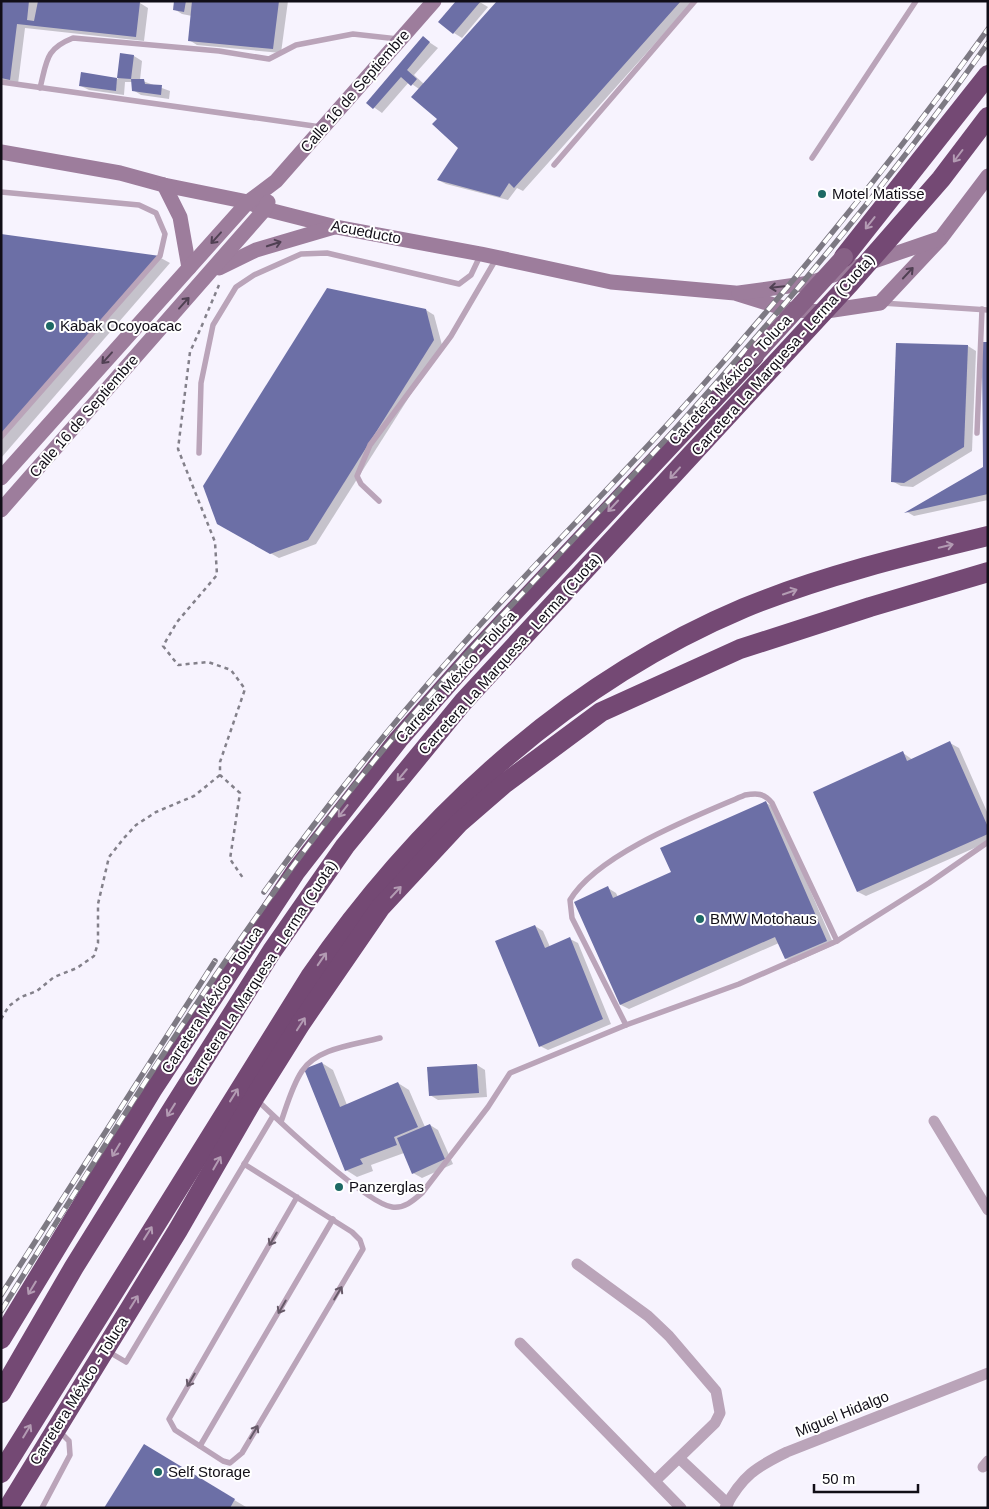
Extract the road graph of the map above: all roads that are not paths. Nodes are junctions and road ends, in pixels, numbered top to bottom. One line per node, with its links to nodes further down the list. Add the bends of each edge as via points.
1 (434, 1): 4 (main road, Calle 16 de Septiembre)
2 (695, 1): 12 (lane)
3 (916, 1): 11 (lane)
4 (400, 39): 7 (lane, via 353,34 296,45 269,59 219,51 73,38 56,44 48,57); 9 (main road, Calle 16 de Septiembre)
5 (988, 75): 22 (highway, Carretera México - Toluca, one-way to 22)
6 (1, 82): 7 (lane)
7 (40, 88): 9 (lane)
8 (988, 117): 55 (highway, Carretera La Marquesa - Lerma (Cuota), one-way to 55, bridge, via 941,178 850,283 463,702 345,846 272,951 178,1100 74,1267)
9 (324, 127): 14 (main road, Calle 16 de Septiembre)
10 (1, 152): 15 (main road, Acueducto, via 120,173)
11 (812, 158)
12 (554, 165)
13 (988, 176): 20 (main road)
14 (276, 181): 17 (main road, Calle 16 de Septiembre); 18 (main road, Calle 16 de Septiembre)
15 (164, 185): 17 (main road, Acueducto); 24 (main road, via 180,217)
16 (1, 192): 31 (lane, via 140,205 156,213 165,234 160,256)
17 (248, 202): 18 (main road, Acueducto); 24 (main road, Calle 16 de Septiembre, one-way to 24)
18 (265, 209): 19 (main road, Acueducto); 25 (main road, Calle 16 de Septiembre)
19 (336, 227): 21 (main road, Acueducto); 25 (main road, one-way to 19, via 256,250)
20 (941, 238): 26 (main road, one-way to 26, via 810,284); 27 (main road, one-way to 20)
21 (480, 254): 23 (main road, Acueducto); 32 (lane, via 471,276 458,284 327,253 301,254 254,275 236,287 213,326 205,358)
22 (844, 257): 29 (main road, Carretera México - Toluca, bridge)
23 (497, 258): 26 (main road, Acueducto, via 611,282); 34 (lane, via 451,336 370,445 357,476)
24 (189, 268): 33 (main road, Calle 16 de Septiembre, one-way to 33)
25 (214, 270): 35 (main road, Calle 16 de Septiembre, one-way to 25)
26 (735, 293): 27 (main road, via 786,309 820,312)
27 (880, 303): 28 (lane)
28 (985, 309): 30 (lane)
29 (754, 356): 51 (highway, Carretera México - Toluca, one-way to 51, via 474,654 398,740 296,871 152,1090)
30 (978, 433)
31 (1, 436)
32 (199, 453)
33 (1, 478)
34 (379, 501)
35 (1, 510)
36 (988, 536): 59 (highway, one-way to 36, via 310,977 339,934 384,878 440,819 522,742 617,675 704,627 744,608 841,574)
37 (988, 572): 42 (highway, Carretera México - Toluca, one-way to 37, via 380,908 459,823 504,784 601,712 740,649 870,606)
38 (988, 842): 39 (lane)
39 (837, 941): 40 (lane, via 739,984); 40 (lane, via 772,803 756,793 745,796 671,827 610,862 588,879 570,900 572,918)
40 (626, 1025): 45 (lane, via 510,1074 422,1193 409,1204 394,1208 381,1205)
41 (380, 1038): 45 (lane, via 324,1053 311,1062 300,1075)
42 (254, 1098): 43 (lane); 53 (highway, Carretera México - Toluca, one-way to 42)
43 (273, 1116): 45 (lane); 46 (lane)
44 (934, 1121): 48 (street)
45 (280, 1122)
46 (244, 1164): 47 (lane); 53 (lane, via 126,1362)
47 (297, 1197): 49 (lane); 57 (lane, one-way to 57, via 168,1420 175,1430)
48 (988, 1210)
49 (333, 1219): 57 (lane, one-way to 57); 57 (lane, one-way to 49, via 223,1461 230,1462 242,1453 359,1258 363,1249 360,1240)
50 (577, 1264): 58 (street, via 648,1316 716,1391 720,1413 715,1423)
51 (1, 1338)
52 (520, 1344): 60 (street)
53 (104, 1350): 56 (highway, Carretera México - Toluca)
54 (988, 1373): 61 (street, Miguel Hidalgo, via 758,1466 744,1479)
55 (1, 1393)
56 (55, 1428): 62 (highway, Carretera México - Toluca); 63 (lane, via 69,1441 70,1455)
57 (200, 1446)
58 (680, 1459): 60 (street); 61 (street)
59 (1, 1473)
60 (655, 1481): 64 (street)
61 (726, 1506)
62 (8, 1508)
63 (42, 1508)
64 (681, 1508)

